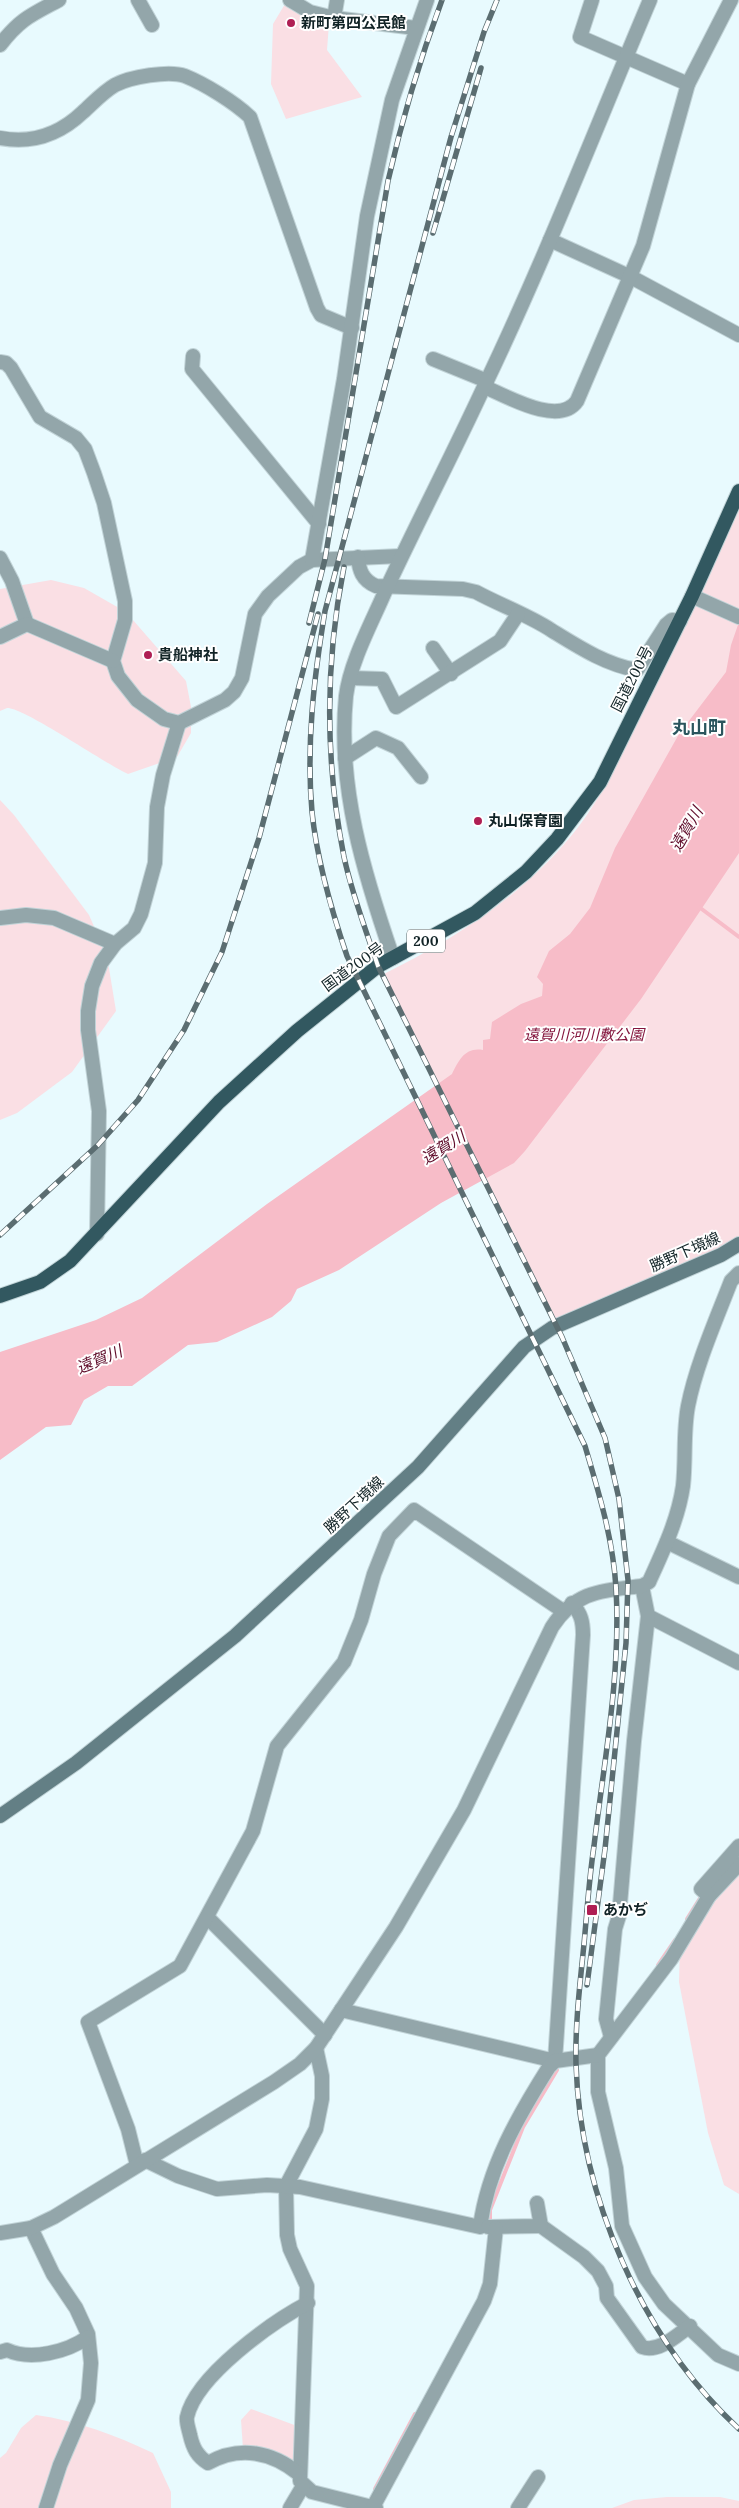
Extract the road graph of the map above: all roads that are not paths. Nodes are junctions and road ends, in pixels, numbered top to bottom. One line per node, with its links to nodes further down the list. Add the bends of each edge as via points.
1 (59, 0): 12 (street, via 24,18)
2 (138, 0): 10 (street)
3 (290, 0): 9 (street, via 310,12)
4 (337, 0): 9 (street)
5 (427, 0): 11 (street)
6 (592, 0): 13 (street, via 580,37)
7 (650, 0): 13 (street)
8 (732, 0): 14 (street)
9 (334, 18): 11 (street)
10 (152, 25)
11 (416, 28): 18 (street, via 392,100 367,216)
12 (0, 45)
13 (626, 58): 14 (street); 16 (street)
14 (688, 84): 17 (street, via 643,246)
15 (0, 138): 18 (street, via 29,140 51,135 80,116 117,84 155,75 184,76 250,117 317,308 321,315)
16 (550, 240): 17 (street); 23 (street)
17 (631, 277): 19 (street); 23 (street, via 573,407 558,412 534,408)
18 (352, 328): 25 (street)
19 (739, 335)
20 (193, 356): 25 (street, via 192,370)
21 (433, 359): 23 (street)
22 (0, 362): 38 (street, via 11,368 40,417 76,438 88,456 104,502 126,601 125,620)
23 (486, 384): 26 (street)
24 (739, 491): 31 (highway, 国道200号 / 200)
25 (319, 524): 29 (street)
26 (401, 556): 27 (street); 30 (street)
27 (358, 557): 29 (street); 30 (street, via 359,569 370,583)
28 (0, 558): 35 (street)
29 (312, 560): 41 (street, via 268,596 255,614 242,678 234,692 225,700)
30 (388, 585): 32 (street, via 476,592); 40 (street)
31 (696, 597): 33 (street); 34 (highway, 国道200号 / 200)
32 (518, 614): 34 (street, via 551,629 569,643 637,670 666,625 672,620); 39 (street, via 500,641)
33 (739, 617)
34 (680, 621): 46 (highway, 国道200号 / 200, via 600,782 558,840 526,872 475,913)
35 (27, 624): 36 (street); 38 (street)
36 (0, 637)
37 (433, 648): 39 (street)
38 (113, 661): 41 (street, via 118,676 137,700 164,719)
39 (451, 674): 40 (street, via 396,707 382,679)
40 (351, 678): 42 (street, via 343,739)
41 (179, 723): 45 (street, via 156,807 152,877 134,928)
42 (345, 758): 43 (street, via 376,738 398,748); 46 (street, via 356,830)
43 (421, 777)
44 (0, 918): 45 (street, via 26,915 54,918)
45 (115, 944): 47 (street, via 100,963 88,1010 99,1111)
46 (393, 958): 47 (highway, 国道200号 / 200, via 378,966 296,1030 219,1102)
47 (97, 1234): 50 (highway, 国道200号 / 200, via 70,1261 40,1282)
48 (739, 1244): 57 (main road, 勝野下境線, via 721,1255 552,1328 524,1346 418,1467 235,1636 76,1764)
49 (739, 1273): 51 (street, via 732,1280 690,1392 683,1484 679,1509)
50 (0, 1296)
51 (667, 1542): 52 (street); 53 (street, via 649,1582)
52 (739, 1577)
53 (642, 1586): 54 (street, via 597,1593); 55 (street)
54 (567, 1607): 61 (street, via 414,1510 389,1536 344,1662 277,1746 253,1831); 62 (street, via 552,1627 464,1810 396,1927); 67 (street, via 580,1612 583,1635)
55 (648, 1616): 56 (street); 64 (street, via 606,2019)
56 (739, 1663)
57 (0, 1816)
58 (739, 1846): 60 (street)
59 (739, 1864): 60 (street)
60 (706, 1893): 64 (street, via 671,1959)
61 (208, 1918): 63 (street); 68 (street, via 180,1966 88,2022)
62 (341, 2010): 63 (street); 67 (street)
63 (324, 2035): 65 (street)
64 (611, 2037): 66 (street)
65 (316, 2048): 68 (street, via 274,2082); 69 (street, via 322,2076 322,2099 316,2129)
66 (598, 2055): 67 (street); 76 (street, via 598,2092 616,2168 622,2226 645,2277 664,2304)
67 (555, 2061): 73 (street, via 521,2111 500,2155 483,2206)
68 (141, 2162): 69 (street, via 217,2189); 72 (street)
69 (286, 2186): 73 (street); 75 (street, via 287,2235 307,2286)
70 (537, 2204): 71 (street)
71 (541, 2226): 73 (street); 76 (street, via 598,2271 606,2286 607,2298 642,2348 660,2346)
72 (31, 2228): 74 (street); 77 (street, via 53,2274 76,2308)
73 (489, 2228): 84 (street, via 490,2284 484,2301)
74 (0, 2233)
75 (308, 2303): 81 (street); 81 (street, via 241,2349 210,2378 186,2418 193,2448 208,2463 220,2456 267,2454 286,2463)
76 (690, 2326): 79 (street, via 718,2355)
77 (88, 2337): 78 (street, via 79,2344 29,2356 7,2350); 82 (street, via 91,2363 88,2400 60,2465)
78 (0, 2352)
79 (739, 2364)
80 (538, 2477): 85 (street)
81 (301, 2480): 83 (street); 84 (street, via 312,2492)
82 (46, 2508)
83 (290, 2508)
84 (374, 2508)
85 (518, 2508)

